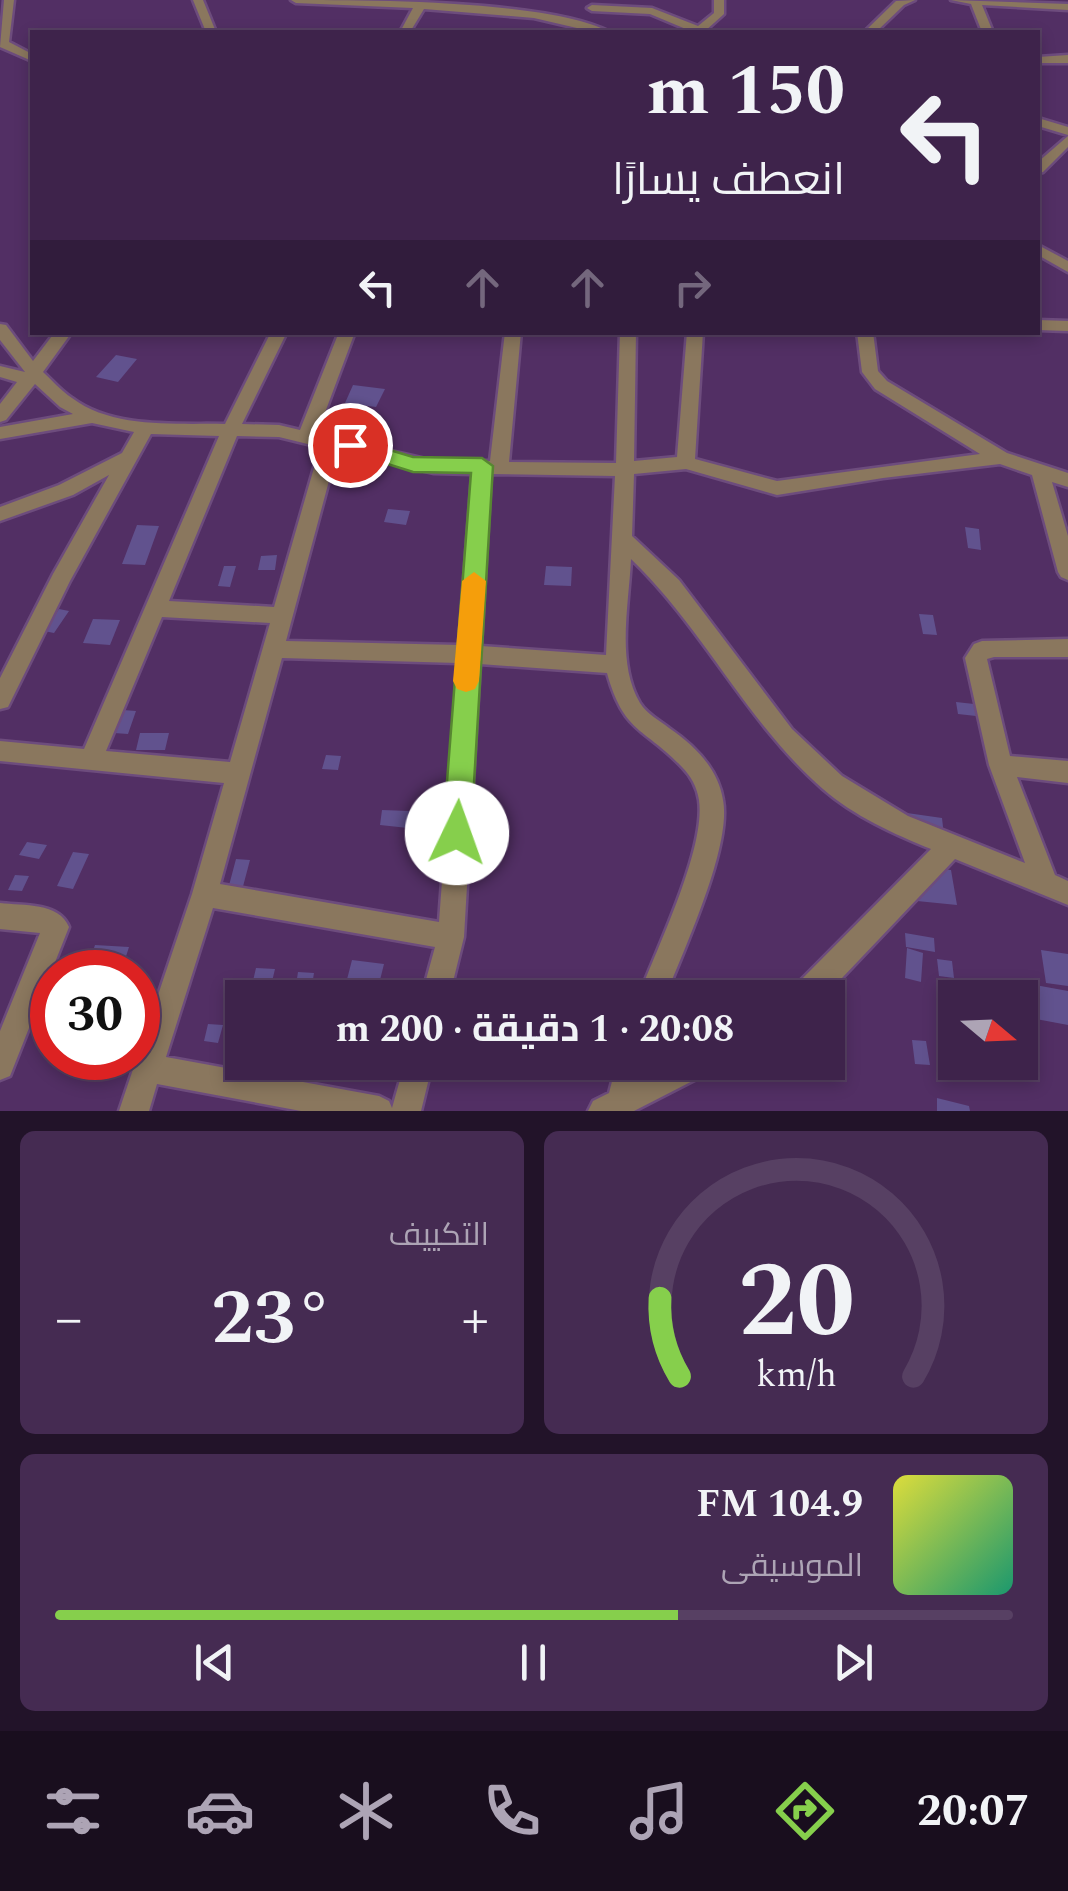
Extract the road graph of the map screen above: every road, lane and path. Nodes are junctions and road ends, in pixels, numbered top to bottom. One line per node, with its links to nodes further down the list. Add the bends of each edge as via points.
1 (9, 0): 25 (street, via 2,44)
2 (198, 0): 17 (street)
3 (296, 0): 11 (street)
4 (404, 0): 11 (street)
5 (560, 0): 16 (street)
6 (625, 0): 14 (street)
7 (719, 0): 22 (street, via 719,14)
8 (910, 0): 23 (street)
9 (956, 0): 10 (street)
10 (975, 0): 13 (street); 24 (street)
11 (390, 4): 12 (street)
12 (421, 4): 15 (street); 18 (street)
13 (1068, 6)
14 (592, 8): 16 (street); 21 (street, via 652,11)
15 (522, 11): 16 (street); 19 (street)
16 (559, 17): 20 (street)
17 (210, 30)
18 (406, 30)
19 (555, 30)
20 (598, 30)
21 (697, 30)
22 (700, 30)
23 (872, 30)
24 (986, 30)
25 (30, 57)
26 (1068, 59): 27 (street)
27 (1040, 60)
28 (1040, 123): 29 (street)
29 (1068, 130)
30 (1068, 140): 31 (street)
31 (1040, 167)
32 (1040, 250): 33 (street)
33 (1068, 266): 34 (street)
34 (1040, 268)
35 (1040, 325): 36 (street)
36 (1068, 326)
37 (0, 329): 46 (street)
38 (62, 335): 46 (street)
39 (278, 335): 50 (street)
40 (346, 335): 52 (street)
41 (513, 335): 56 (street)
42 (628, 335): 57 (street)
43 (695, 335): 55 (street)
44 (864, 335): 54 (street, via 870,372 881,385)
45 (0, 371): 46 (street)
46 (32, 377): 47 (street); 48 (street)
47 (0, 416)
48 (92, 417): 49 (street); 51 (street)
49 (145, 428): 50 (street); 53 (street)
50 (231, 429): 52 (street); 63 (street)
51 (0, 433)
52 (319, 439): 56 (street, via 413,464); 64 (street)
53 (128, 457): 60 (street); 69 (street)
54 (1001, 458): 55 (street, via 776,488); 58 (street)
55 (686, 464): 57 (street)
56 (491, 466): 57 (street); 67 (street)
57 (622, 470): 61 (street)
58 (1040, 471): 59 (street); 62 (street)
59 (1068, 480)
60 (0, 514)
61 (621, 538): 68 (street); 75 (street, via 672,586 809,763 866,806)
62 (1067, 567)
63 (155, 608): 64 (street); 71 (street)
64 (284, 616): 66 (street)
65 (1068, 648): 72 (street, via 994,648 976,658)
66 (275, 649): 67 (street); 74 (street)
67 (468, 654): 68 (street); 79 (street)
68 (616, 664): 81 (street, via 632,713 690,758 711,795 709,830)
69 (1, 698)
70 (0, 751): 71 (street)
71 (90, 760): 74 (street)
72 (1001, 765): 73 (street); 76 (street)
73 (1068, 772)
74 (240, 774): 77 (street)
75 (949, 847): 76 (street); 82 (street)
76 (1057, 889)
77 (205, 894): 79 (street); 83 (street)
78 (0, 916): 84 (street, via 56,927)
79 (450, 936): 80 (street)
80 (439, 980)
81 (658, 980)
82 (821, 980)
83 (160, 1031)
84 (0, 1066)
85 (160, 1070): 92 (street)
86 (144, 1080): 91 (street)
87 (414, 1080): 93 (street)
88 (624, 1080): 90 (street)
89 (667, 1080): 90 (street)
90 (614, 1109)
91 (134, 1111)
92 (379, 1111)
93 (406, 1111)

